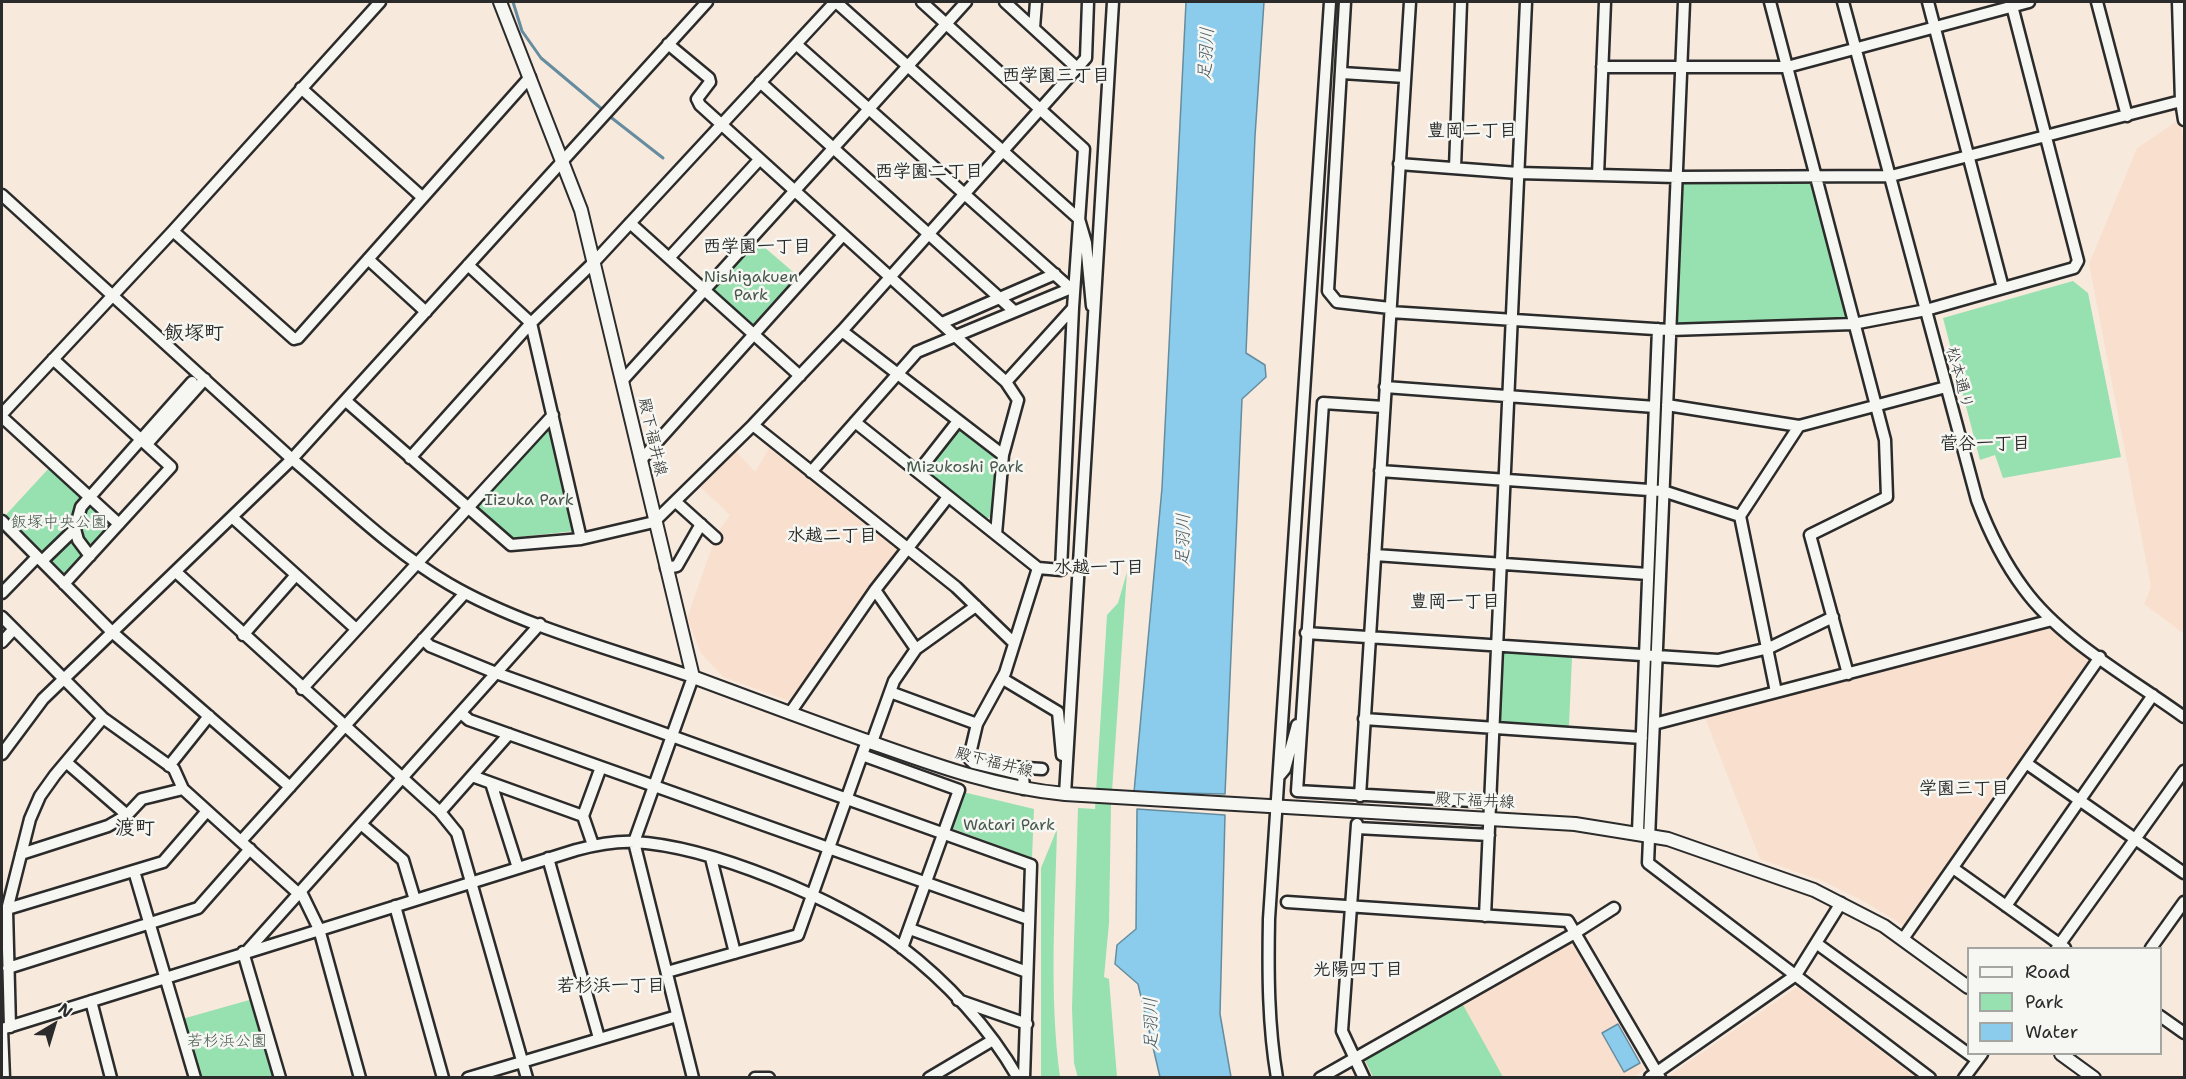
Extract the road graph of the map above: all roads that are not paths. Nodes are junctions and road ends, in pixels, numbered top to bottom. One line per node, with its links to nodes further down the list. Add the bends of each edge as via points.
1 (380, 2): 40 (street)
2 (500, 2): 37 (main road, 殿下福井線)
3 (707, 2): 28 (street)
4 (835, 2): 29 (street); 31 (street)
5 (922, 2): 25 (street)
6 (966, 2): 25 (street)
7 (1005, 2): 26 (street)
8 (1036, 2): 26 (street)
9 (1088, 2): 35 (street, via 1086,58)
10 (1113, 2): 85 (street)
11 (1330, 2): 209 (street)
12 (1345, 2): 36 (street)
13 (1410, 2): 38 (street)
14 (1461, 2): 54 (street)
15 (1526, 2): 55 (street)
16 (1605, 2): 32 (street)
17 (1684, 2): 33 (street)
18 (1770, 2): 34 (street)
19 (1843, 2): 30 (street, 松本通り)
20 (1928, 2): 27 (street)
21 (2029, 2): 24 (street)
22 (2097, 2): 44 (street)
23 (2178, 2): 41 (street)
24 (2012, 4): 27 (street); 47 (street)
25 (947, 23): 31 (street); 43 (street)
26 (1034, 28): 35 (street)
27 (1935, 28): 30 (street); 50 (street)
28 (668, 44): 46 (street, via 709,78 697,103); 51 (street)
29 (796, 44): 39 (street); 42 (street)
30 (1856, 50): 34 (street); 57 (street, 松本通り)
31 (908, 66): 42 (street); 49 (street)
32 (1602, 67): 33 (street); 56 (street)
33 (1682, 67): 34 (street); 58 (street)
34 (1787, 67): 59 (street)
35 (1077, 68): 43 (street)
36 (1342, 73): 38 (street); 81 (street, via 1328,291 1337,302)
37 (530, 77): 51 (main road, 殿下福井線); 63 (street)
38 (1405, 77): 53 (street)
39 (760, 82): 46 (street); 48 (street)
40 (301, 88): 63 (street); 66 (street)
41 (2181, 101): 44 (street); 45 (street)
42 (869, 109): 48 (street); 61 (street)
43 (1041, 109): 49 (street); 64 (street, via 1084,150)
44 (2127, 116): 47 (street)
45 (2184, 120)
46 (721, 124): 52 (street); 65 (street)
47 (2046, 136): 50 (street); 76 (street, via 2078,261 2074,268)
48 (833, 148): 60 (street); 68 (street)
49 (1003, 151): 61 (street); 64 (street)
50 (1969, 157): 57 (street); 76 (street)
51 (563, 158): 71 (main road, 殿下福井線); 72 (street)
52 (759, 160): 60 (street); 69 (street)
53 (1399, 164): 54 (street); 81 (street)
54 (1455, 168): 55 (street)
55 (1518, 173): 56 (street); 86 (street)
56 (1598, 175): 58 (street)
57 (1891, 176): 59 (street); 82 (street, 松本通り)
58 (1677, 177): 59 (street); 91 (street)
59 (1816, 178): 89 (street)
60 (795, 191): 67 (street); 77 (street)
61 (964, 194): 68 (street); 73 (street)
62 (2, 195): 78 (street)
63 (422, 197): 70 (street)
64 (1079, 219): 75 (street); 85 (street, via 1086,243)
65 (630, 223): 69 (street); 71 (street)
66 (173, 231): 70 (street, via 294,339); 78 (street)
67 (843, 235): 74 (street); 93 (street)
68 (928, 235): 74 (street); 79 (street)
69 (669, 258): 77 (street)
70 (368, 259): 84 (street)
71 (595, 261): 87 (street); 99 (main road, 殿下福井線)
72 (468, 265): 84 (street); 87 (street)
73 (1055, 274): 75 (street); 79 (street)
74 (890, 277): 88 (street); 92 (street)
75 (1072, 287): 80 (street); 83 (street)
76 (2003, 288): 82 (street)
77 (704, 290): 93 (street); 99 (street)
78 (112, 296): 95 (street); 98 (street)
79 (1000, 299): 83 (street); 88 (street)
80 (1073, 308): 101 (street); 146 (street, via 1060,570)
81 (1390, 310): 86 (street); 102 (street)
82 (1926, 310): 89 (street); 103 (street, 松本通り)
83 (1014, 311): 94 (street)
84 (426, 312): 105 (street)
85 (1095, 320): 206 (street)
86 (1512, 321): 90 (street); 104 (street)
87 (531, 323): 110 (street); 118 (street)
88 (942, 323): 94 (street)
89 (1853, 324): 91 (street); 109 (street)
90 (1658, 329): 91 (street); 108 (street)
91 (1670, 330): 106 (street)
92 (842, 331): 96 (street); 97 (street)
93 (752, 334): 97 (street); 120 (street)
94 (956, 336): 96 (street, via 917,352); 101 (street)
95 (53, 359): 111 (street); 116 (street)
96 (898, 374): 112 (street); 113 (street)
97 (800, 376): 114 (street)
98 (205, 379): 116 (street); 119 (street)
99 (622, 381): 120 (main road, 殿下福井線)
100 (192, 382): 116 (street)
101 (1006, 382): 117 (street, via 1018,400)
102 (1385, 387): 104 (street); 107 (street)
103 (1946, 387): 109 (street); 158 (street, 松本通り, via 1987,526 2025,591)
104 (1508, 395): 108 (street); 124 (street)
105 (346, 401): 118 (street); 119 (street)
106 (1667, 405): 115 (street); 125 (street)
107 (1384, 407): 121 (street); 163 (street, via 1323,403)
108 (1655, 407): 125 (street)
109 (1878, 407): 115 (street); 157 (street, via 1885,440 1887,497 1810,536)
110 (553, 415): 129 (street); 139 (street)
111 (2, 416): 126 (street)
112 (958, 420): 117 (street); 123 (street)
113 (855, 422): 122 (street); 123 (street)
114 (753, 425): 122 (street); 128 (street)
115 (1799, 426): 130 (street)
116 (144, 442): 126 (street); 134 (street, via 171,466)
117 (1003, 455): 137 (street)
118 (410, 458): 129 (street)
119 (292, 459): 131 (street); 144 (street)
120 (641, 460): 133 (main road, 殿下福井線)
121 (1380, 471): 124 (street); 141 (street)
122 (811, 472): 140 (street)
123 (918, 472): 127 (street)
124 (1504, 478): 125 (street); 145 (street)
125 (1658, 491): 130 (street); 149 (street); 172 (street)
126 (90, 497): 134 (street); 136 (street, via 77,515)
127 (948, 497): 137 (street); 140 (street)
128 (676, 502): 133 (street); 135 (street)
129 (469, 508): 139 (street, via 511,545); 144 (street)
130 (1740, 516): 170 (street)
131 (232, 517): 148 (street); 150 (street)
132 (2, 521): 143 (street)
133 (654, 522): 139 (street); 147 (main road, 殿下福井線)
134 (119, 524): 142 (street)
135 (700, 524): 138 (street); 147 (street, via 677,566)
136 (75, 530): 142 (street); 143 (street)
137 (996, 534): 146 (street)
138 (716, 538)
139 (582, 539)
140 (907, 548): 152 (street); 155 (street)
141 (1375, 555): 145 (street); 165 (street)
142 (90, 556): 151 (street)
143 (40, 559): 151 (street); 153 (street)
144 (416, 563): 154 (street); 161 (street)
145 (1501, 564): 149 (street); 169 (street)
146 (1038, 567): 168 (street)
147 (666, 568): 176 (main road, 殿下福井線)
148 (176, 572): 162 (street); 164 (street)
149 (1648, 574): 172 (street)
150 (296, 575): 161 (street); 164 (street)
151 (64, 584): 162 (street)
152 (875, 590): 171 (street); 184 (street)
153 (2, 593)
154 (465, 593): 159 (street); 166 (street)
155 (976, 606): 168 (street); 171 (street)
156 (2, 617): 160 (street)
157 (1833, 617): 170 (street); 175 (street)
158 (2052, 620): 173 (street, 松本通り); 175 (street)
159 (540, 624): 174 (street); 176 (street)
160 (14, 629): 167 (street); 177 (street)
161 (356, 630): 179 (street)
162 (112, 632): 177 (street); 185 (street)
163 (1306, 633): 165 (street); 186 (street)
164 (243, 635): 179 (street)
165 (1370, 636): 169 (street); 189 (street)
166 (423, 639): 174 (street, via 430,646); 192 (street)
167 (2, 642)
168 (1014, 643): 178 (street)
169 (1497, 645): 172 (street); 193 (street)
170 (1769, 648): 172 (street, via 1718,660); 181 (street)
171 (916, 649): 180 (street)
172 (1651, 655): 191 (street); 196 (street)
173 (2100, 657): 182 (street, 松本通り); 202 (street)
174 (496, 673): 183 (street); 195 (street)
175 (1848, 674): 181 (street)
176 (693, 677): 184 (main road, 殿下福井線); 195 (street)
177 (63, 679): 188 (street); 198 (street, via 31,713)
178 (1003, 679): 190 (street); 206 (street, via 1058,712)
179 (303, 689): 192 (street)
180 (890, 692): 190 (street); 197 (street)
181 (1776, 692): 191 (street)
182 (2153, 694): 187 (street, 松本通り); 219 (street)
183 (462, 712): 194 (street, via 469,720); 210 (street)
184 (790, 713): 197 (main road, 殿下福井線)
185 (208, 716): 203 (street); 213 (street)
186 (1302, 716): 209 (street, via 1285,768); 217 (street, via 1297,791)
187 (2184, 717)
188 (103, 718): 201 (street); 203 (street)
189 (1364, 719): 193 (street); 217 (street)
190 (977, 724): 199 (street)
191 (1654, 724): 228 (street)
192 (344, 727): 210 (street); 213 (street)
193 (1493, 728): 196 (street); 220 (street)
194 (509, 734): 204 (street); 208 (street)
195 (670, 737): 212 (street); 218 (street)
196 (1642, 738): 228 (street)
197 (870, 741): 200 (street); 215 (main road, 殿下福井線, via 985,781)
198 (2, 754)
199 (969, 754): 205 (street, via 1016,767); 215 (street, via 971,762 1023,775)
200 (862, 755): 218 (street); 229 (street, via 959,790)
201 (66, 762): 224 (street); 236 (street, via 40,796)
202 (2026, 763): 219 (street); 240 (street)
203 (169, 766): 214 (street)
204 (602, 767): 212 (street); 225 (street)
205 (1042, 769)
206 (1067, 769): 216 (street)
207 (2184, 771): 231 (street)
208 (472, 776): 211 (street); 223 (street)
209 (1278, 777): 221 (street)
210 (402, 779): 223 (street); 227 (street)
211 (491, 783): 225 (street); 239 (street)
212 (652, 786): 232 (street); 235 (street)
213 (290, 787): 233 (street)
214 (183, 789): 222 (street); 224 (street, via 142,799)
215 (1024, 789): 216 (main road, 殿下福井線)
216 (1065, 794): 221 (main road, 殿下福井線)
217 (1360, 796): 220 (street)
218 (847, 799): 229 (street); 235 (street)
219 (2080, 801): 231 (street); 252 (street)
220 (1490, 802): 226 (street)
221 (1276, 806): 226 (main road, 殿下福井線); 304 (street, via 1268,979)
222 (207, 811): 233 (street); 241 (street, via 163,862)
223 (440, 812): 243 (street, via 457,833)
224 (128, 815): 236 (street, via 108,826)
225 (583, 816): 234 (street)
226 (1490, 819): 228 (main road, 殿下福井線); 230 (street)
227 (361, 824): 245 (street); 247 (street, via 403,860)
228 (1643, 833): 250 (main road, 殿下福井線, via 1719,855); 272 (street, via 1648,863)
229 (944, 834): 244 (street); 257 (street, via 1031,865)
230 (1489, 835): 253 (street, via 1357,826); 256 (street)
231 (2135, 838): 242 (street); 264 (street)
232 (634, 842): 234 (street); 238 (street); 270 (street)
233 (245, 845): 245 (street); 258 (street, via 198,908)
234 (593, 845): 237 (street)
235 (829, 848): 244 (street); 246 (street)
236 (21, 854): 255 (street)
237 (548, 858): 239 (street); 282 (street)
238 (711, 858): 246 (street); 268 (street)
239 (518, 868): 243 (street)
240 (1953, 868): 252 (street); 262 (street)
241 (134, 871): 255 (street); 258 (street)
242 (2184, 873)
243 (473, 882): 247 (street); 288 (street)
244 (927, 883): 257 (street); 260 (street)
245 (300, 893): 259 (street); 267 (street)
246 (812, 896): 266 (street); 268 (street, via 798,935)
247 (415, 900): 251 (street)
248 (1287, 902): 253 (street)
249 (2184, 902): 265 (street)
250 (1841, 903): 262 (main road, 殿下福井線); 263 (street)
251 (395, 906): 259 (street); 295 (street)
252 (2006, 906): 264 (street)
253 (1351, 908): 256 (street); 287 (street, via 1342,1031)
254 (1614, 908): 261 (street)
255 (4, 910): 269 (street)
256 (1485, 916): 261 (street, via 1568,921)
257 (1028, 919): 271 (street)
258 (150, 924): 269 (street); 273 (street)
259 (319, 929): 267 (street); 294 (street)
260 (910, 929): 266 (street); 271 (street)
261 (1575, 933): 287 (street); 289 (street)
262 (1904, 939): 274 (main road, 殿下福井線)
263 (1816, 943): 272 (street); 284 (street)
264 (2060, 947)
265 (2152, 947)
266 (903, 948): 275 (street)
267 (245, 951): 273 (street); 293 (street)
268 (735, 953): 270 (street)
269 (9, 968): 280 (street)
270 (667, 972): 277 (street)
271 (1028, 972): 279 (street)
272 (1796, 975): 289 (street); 307 (street)
273 (167, 977): 276 (street); 292 (street)
274 (1967, 986)
275 (958, 1000): 279 (street); 283 (street)
276 (91, 1001): 280 (street); 291 (street)
277 (677, 1016): 282 (street); 298 (street)
278 (2162, 1017): 281 (street)
279 (1027, 1024): 303 (street)
280 (4, 1028): 290 (street)
281 (2184, 1033)
282 (599, 1038): 288 (street)
283 (993, 1040): 301 (street); 302 (street)
284 (1967, 1049)
285 (2064, 1055): 309 (main road)
286 (1979, 1057): 308 (street)
287 (1354, 1058): 305 (street); 306 (street)
288 (522, 1061): 296 (street); 297 (street)
289 (1655, 1076)
290 (4, 1077)
291 (111, 1077)
292 (195, 1077)
293 (280, 1077)
294 (360, 1077)
295 (443, 1077)
296 (468, 1077)
297 (527, 1077)
298 (693, 1077)
299 (755, 1077): 300 (street)
300 (769, 1077)
301 (928, 1077)
302 (1018, 1077)
303 (1024, 1077)
304 (1277, 1077)
305 (1320, 1077)
306 (1364, 1077)
307 (1930, 1077)
308 (1964, 1077)
309 (2094, 1077)

